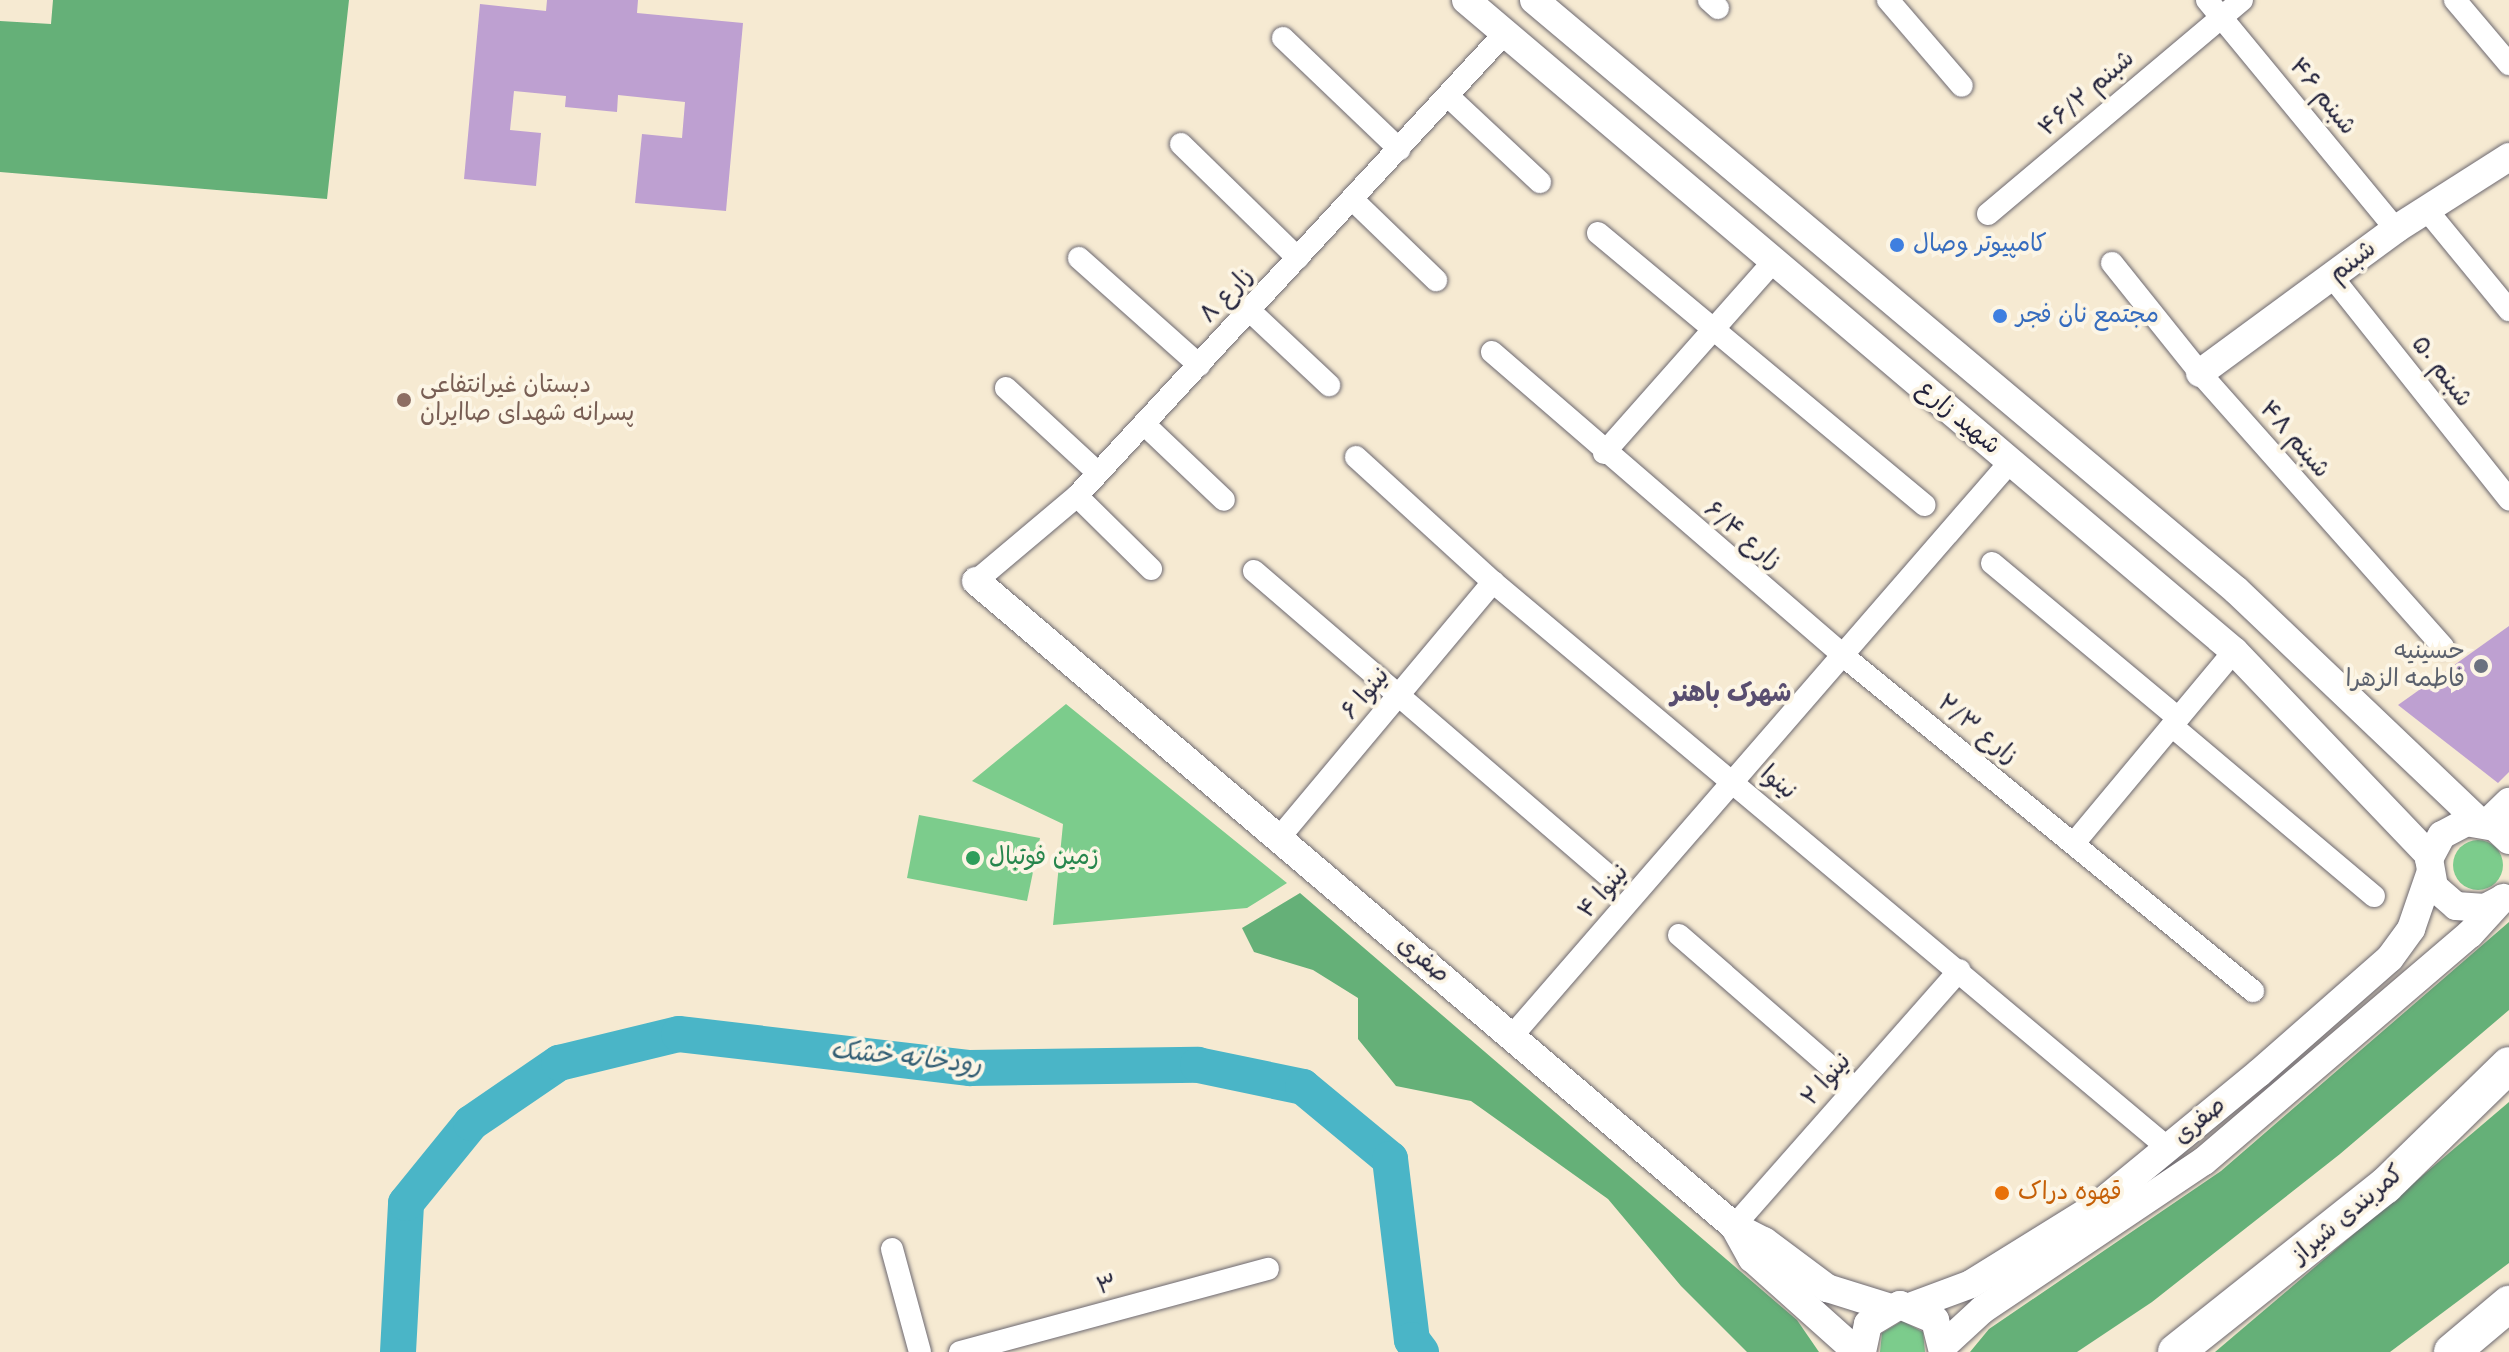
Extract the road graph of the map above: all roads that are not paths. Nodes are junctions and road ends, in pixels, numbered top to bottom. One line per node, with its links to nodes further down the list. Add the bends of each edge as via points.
1 (1466, 0): 7 (street, شهید زارع)
2 (1534, 0): 56 (street, شهید زارع, via 2236,590)
3 (2242, 0): 6 (street, ۴۶/۲ شبنم)
4 (2455, 0): 9 (street)
5 (1899, 4): 10 (street)
6 (2214, 7): 18 (street, ۴۶/۲ شبنم); 19 (street, ۴۶ شبنم)
7 (1505, 33): 11 (street, ۸ زارع); 23 (street, شهید زارع)
8 (1283, 38): 13 (street)
9 (2509, 64)
10 (1962, 86)
11 (1448, 96): 13 (street, ۸ زارع); 15 (street)
12 (1181, 144): 22 (street)
13 (1399, 149): 16 (street, ۸ زارع)
14 (2509, 157): 17 (street, شبنم)
15 (1540, 182)
16 (1352, 199): 22 (street, ۸ زارع); 26 (street)
17 (2426, 209): 19 (street, شبنم); 28 (street)
18 (1988, 214)
19 (2396, 229): 25 (street, شبنم)
20 (1598, 233): 29 (street)
21 (1079, 258): 31 (street)
22 (1298, 258): 27 (street, ۸ زارع)
23 (1772, 263): 29 (street); 38 (street, شهید زارع)
24 (2112, 263): 32 (street, ۴۸ شبنم)
25 (2333, 278): 32 (street, شبنم); 41 (street, ۵۰ شبنم)
26 (1436, 280)
27 (1249, 310): 31 (street, ۸ زارع); 33 (street)
28 (2509, 310)
29 (1714, 329): 36 (street); 43 (street)
30 (1492, 352): 36 (street, ۶/۴ زارع)
31 (1199, 365): 35 (street, ۸ زارع)
32 (2200, 373): 49 (street, ۴۸ شبنم)
33 (1329, 385)
34 (1006, 388): 39 (street)
35 (1144, 424): 39 (street, ۸ زارع); 42 (street)
36 (1604, 453): 51 (street, ۶/۴ زارع)
37 (1356, 457): 48 (street, نینوا)
38 (2011, 461): 50 (street, شهید زارع); 51 (street, ۴ نینوا)
39 (1098, 473): 40 (street, ۸ زارع)
40 (1077, 496): 45 (street); 47 (street, ۸ زارع)
41 (2509, 499)
42 (1224, 500)
43 (1925, 505)
44 (1992, 563): 53 (street)
45 (1151, 569)
46 (1254, 571): 52 (street)
47 (976, 581): 57 (street, صفری)
48 (1493, 582): 52 (street, ۶ نینوا); 54 (street, نینوا)
49 (2443, 647)
50 (2234, 651): 53 (street); 60 (street, شهید زارع)
51 (1846, 658): 54 (street, ۴ نینوا); 59 (street, ۲/۳ زارع)
52 (1398, 696): 57 (street, ۶ نینوا); 61 (street)
53 (2175, 722): 59 (street); 63 (street)
54 (1735, 781): 65 (street, نینوا); 67 (street, ۴ نینوا)
55 (2509, 802): 56 (street)
56 (2483, 823): 58 (street, شهید زارع); 60 (street, via 2453,826)
57 (1279, 838): 67 (street, صفری)
58 (2509, 840)
59 (2075, 842): 66 (street, ۲/۳ زارع)
60 (2430, 865): 62 (street, شهید زارع, via 2443,898 2456,906 2485,908); 70 (street, صفری, via 2411,929 2390,958)
61 (1607, 875)
62 (2506, 895): 77 (street, via 2470,934 2204,1161 1982,1310)
63 (2374, 896)
64 (1679, 935): 69 (street)
65 (1960, 970): 69 (street, ۲ نینوا); 70 (street, نینوا)
66 (2253, 991)
67 (1512, 1036): 71 (street, صفری)
68 (2509, 1065): 76 (highway, کمربندی شیراز, via 2385,1186)
69 (1855, 1088): 71 (street, ۲ نینوا)
70 (2168, 1148): 75 (street, صفری, via 2097,1206 2016,1259 1971,1284)
71 (1734, 1226): 75 (street, صفری, via 1764,1241 1827,1288); 80 (street, via 1752,1258)
72 (892, 1249): 78 (street)
73 (1268, 1269): 79 (street, ۳)
74 (2509, 1304): 83 (highway)
75 (1900, 1307): 77 (street, via 1935,1320); 80 (street, via 1868,1324)
76 (2214, 1325): 81 (street); 82 (highway, کمربندی شیراز)
77 (1943, 1348)
78 (920, 1352)
79 (960, 1352)
80 (1860, 1352)
81 (2158, 1352)
82 (2176, 1352)
83 (2452, 1352)

